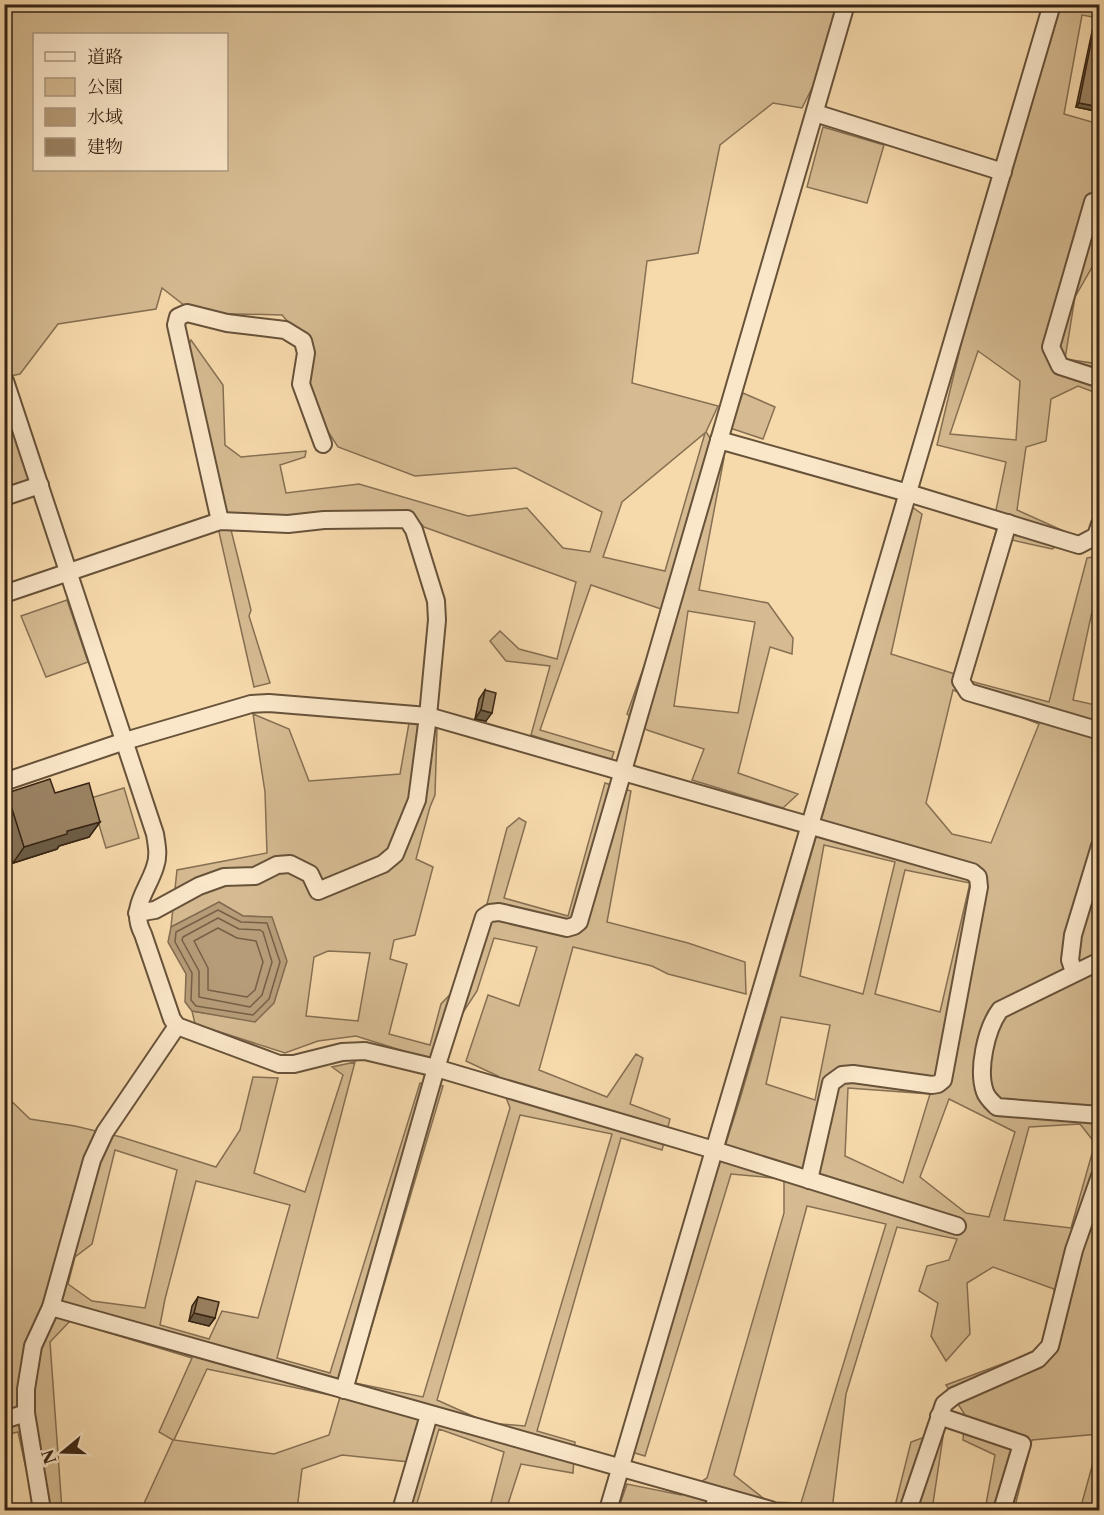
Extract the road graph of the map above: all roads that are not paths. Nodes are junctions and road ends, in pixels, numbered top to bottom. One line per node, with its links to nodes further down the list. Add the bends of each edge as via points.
1 (846, 4): 3 (street)
2 (1052, 4): 4 (street)
3 (815, 113): 4 (street); 8 (street)
4 (1003, 172): 11 (street)
5 (1100, 201): 6 (street, via 1093,202 1051,347 1060,366)
6 (1100, 379)
7 (5, 381): 10 (street)
8 (719, 440): 11 (street); 21 (street)
9 (323, 444): 13 (street, via 301,384 306,353 303,341 285,330 227,323 187,313 178,317 176,325)
10 (40, 485): 12 (street); 16 (street)
11 (908, 493): 14 (street); 23 (street)
12 (4, 497)
13 (220, 521): 16 (street); 18 (street, via 288,524 407,519 436,601)
14 (1008, 523): 15 (street, via 1079,545 1096,536); 19 (street, via 961,681 968,692)
15 (1100, 524)
16 (67, 572): 17 (street); 20 (street)
17 (4, 594)
18 (428, 716): 20 (street, via 251,704); 21 (street); 25 (street, via 417,801 395,854 384,864 318,891 310,874 290,864 277,865 255,876 224,877 155,910)
19 (1100, 731)
20 (125, 741): 22 (street); 25 (street, via 158,852)
21 (621, 773): 23 (street); 29 (street, via 579,922 567,928 499,912 484,917)
22 (4, 782)
23 (810, 825): 31 (street); 33 (street, via 972,872 979,887 943,1080 932,1085 853,1074 842,1075 831,1083)
24 (1100, 846): 27 (street, via 1072,935 1070,960)
25 (137, 913): 28 (street)
26 (1100, 961): 27 (street)
27 (1074, 972): 30 (street, via 1000,1010 992,1020 981,1066 985,1094 997,1107)
28 (177, 1026): 29 (street, via 279,1064 294,1065 342,1052 365,1051); 35 (street, via 105,1132 92,1160)
29 (436, 1068): 31 (street); 36 (street)
30 (1100, 1115)
31 (714, 1150): 33 (street); 41 (street)
32 (1100, 1176): 39 (street, via 1074,1250 1050,1346 1038,1359 954,1396 944,1404)
33 (809, 1180): 34 (street)
34 (957, 1226)
35 (51, 1307): 36 (street); 37 (street, via 33,1346)
36 (344, 1390): 38 (street)
37 (26, 1413): 40 (street); 43 (street)
38 (429, 1415): 41 (street); 44 (street)
39 (939, 1416): 47 (street); 48 (street, via 1022,1444)
40 (4, 1420)
41 (620, 1469): 42 (street); 45 (street)
42 (715, 1503): 46 (street)
43 (42, 1510)
44 (402, 1510)
45 (608, 1510)
46 (771, 1510)
47 (908, 1510)
48 (1002, 1510)

